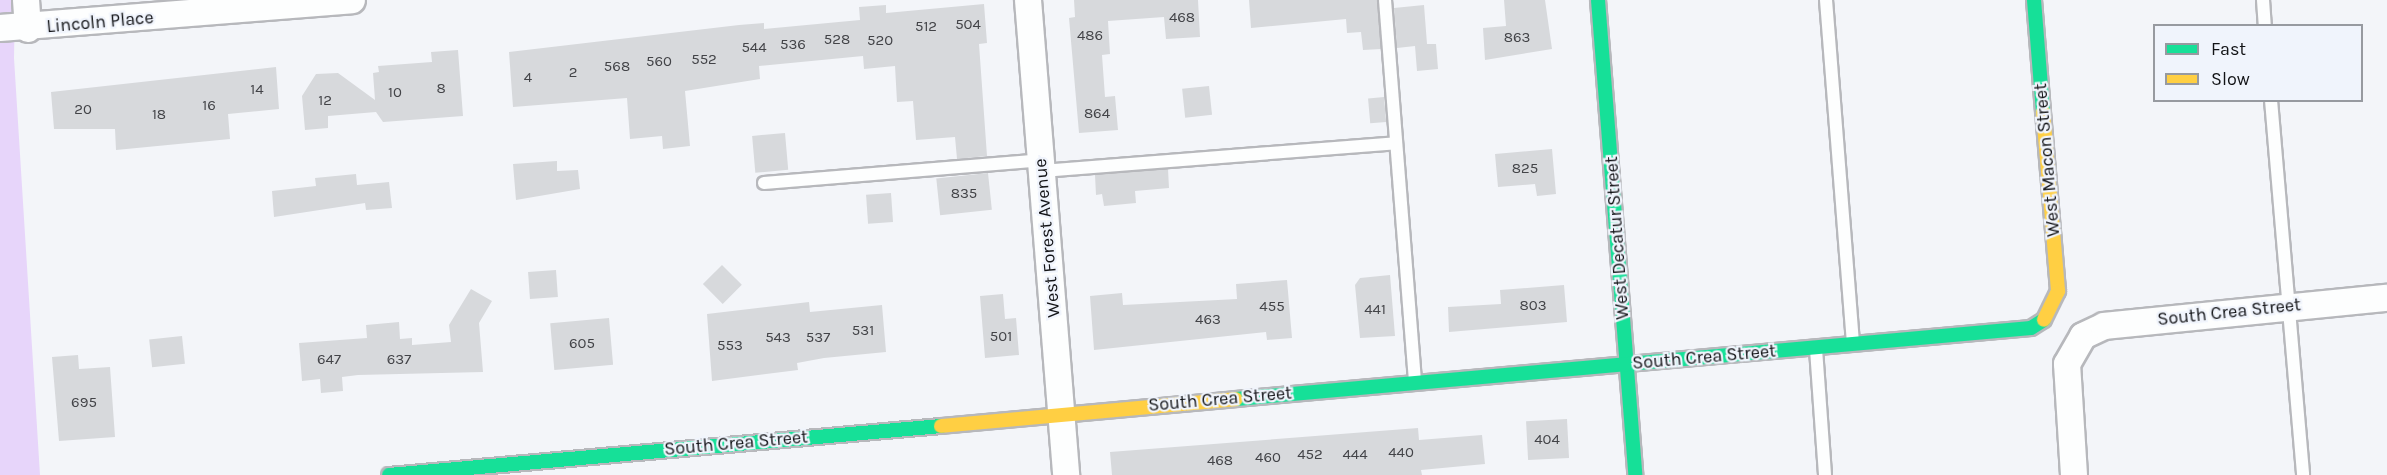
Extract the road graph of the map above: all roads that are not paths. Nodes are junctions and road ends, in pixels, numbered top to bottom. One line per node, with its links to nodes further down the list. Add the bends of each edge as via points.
1 (26, 0): 11 (street)
2 (352, 0): 11 (street, Lincoln Place)
3 (1028, 0): 14 (street, West Forest Avenue)
4 (1385, 0): 13 (lane)
5 (1598, 0): 21 (street, West Decatur Street)
6 (1826, 0): 19 (lane)
7 (2034, 0): 18 (street, West Macon Street, via 2058,291)
8 (2263, 0): 9 (lane)
9 (2265, 24)
10 (0, 28): 11 (street, Lincoln Place)
11 (28, 29)
12 (2271, 102): 17 (lane)
13 (1396, 143): 14 (lane); 22 (lane)
14 (1041, 166): 15 (lane); 23 (street, West Forest Avenue)
15 (764, 183)
16 (2387, 298): 17 (street, South Crea Street)
17 (2288, 305): 28 (street, South Crea Street, via 2104,326 2076,342 2066,377); 29 (lane)
18 (2048, 318): 19 (street, South Crea Street, via 2021,331)
19 (1853, 345): 20 (street, South Crea Street)
20 (1816, 347): 21 (street, South Crea Street); 27 (lane)
21 (1626, 363): 22 (street, South Crea Street); 26 (street, West Decatur Street)
22 (1415, 383): 23 (street, South Crea Street)
23 (1061, 412): 24 (street, South Crea Street); 25 (street, West Forest Avenue)
24 (390, 475)
25 (1066, 475)
26 (1635, 475)
27 (1826, 475)
28 (2074, 475)
29 (2303, 475)

